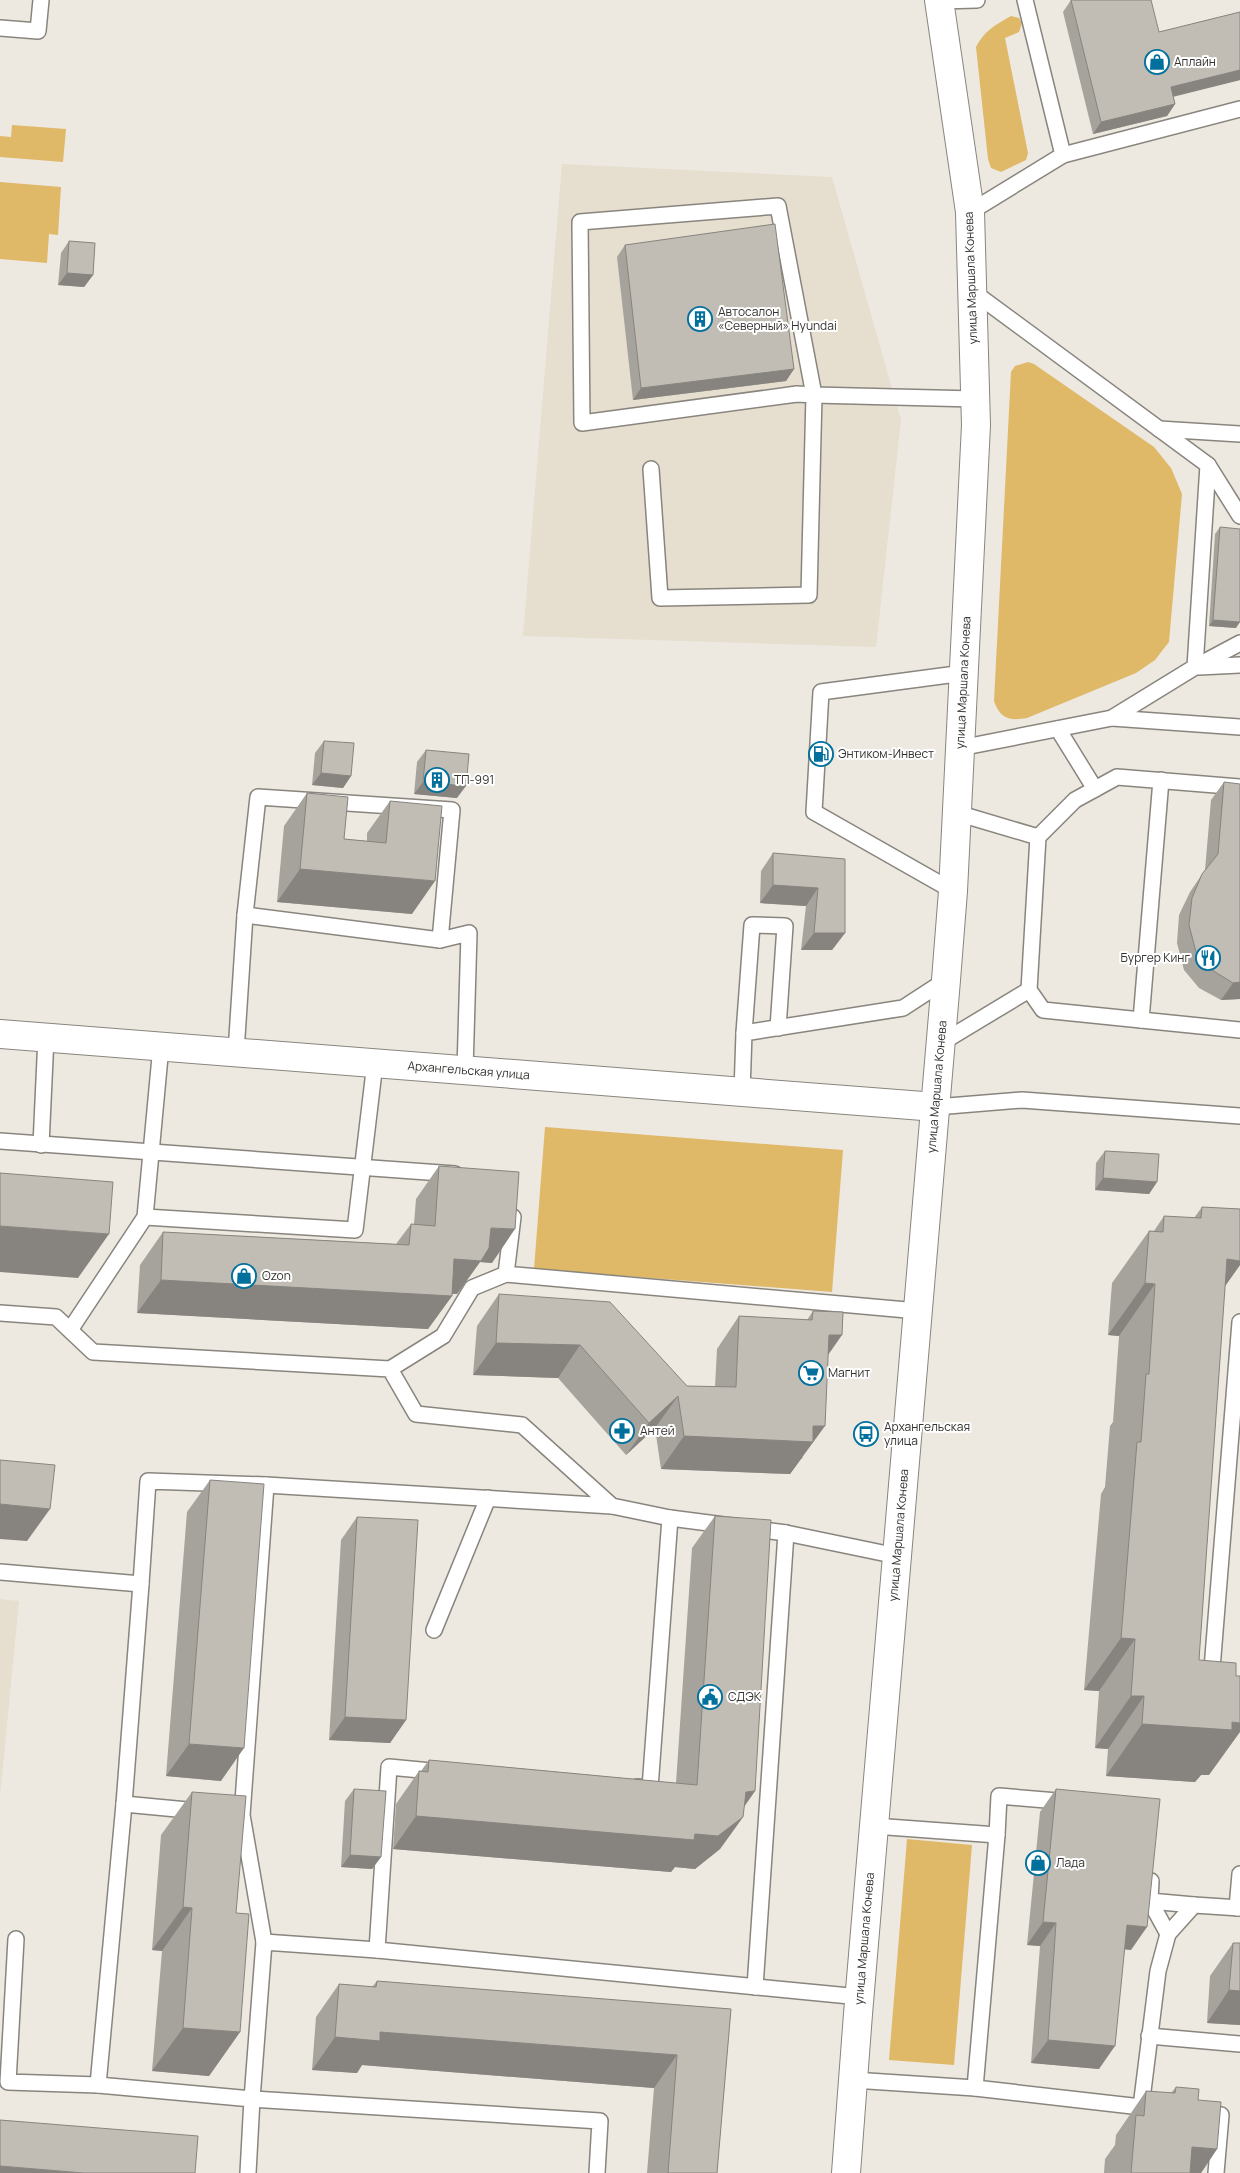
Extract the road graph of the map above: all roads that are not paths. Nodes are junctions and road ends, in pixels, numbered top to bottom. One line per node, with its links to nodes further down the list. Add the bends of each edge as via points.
1 (41, 0): 5 (lane, via 38,31)
2 (978, 0): 4 (lane)
3 (1025, 0): 7 (lane)
4 (939, 1): 8 (main road, улица Маршала Конева)
5 (0, 28)
6 (1240, 109): 7 (lane)
7 (1063, 154): 8 (lane)
8 (970, 212): 9 (main road, улица Маршала Конева)
9 (972, 291): 11 (main road, улица Маршала Конева); 12 (lane)
10 (814, 395): 10 (lane, via 778,206 580,222 582,423 788,395); 11 (lane); 15 (lane, via 809,595 660,598)
11 (975, 399): 20 (main road, улица Маршала Конева)
12 (1159, 430): 13 (lane); 14 (lane)
13 (1240, 434)
14 (1208, 465): 16 (lane); 19 (lane)
15 (651, 469)
16 (1240, 516)
17 (1240, 643): 19 (lane)
18 (1240, 665): 19 (lane)
19 (1195, 667): 21 (lane)
20 (964, 674): 24 (main road, улица Маршала Конева); 30 (lane, via 821,692 814,812)
21 (1112, 718): 22 (lane); 23 (lane)
22 (1240, 727)
23 (1058, 729): 24 (lane); 27 (lane)
24 (960, 748): 28 (main road, улица Маршала Конева)
25 (1161, 780): 26 (lane); 27 (lane, via 1117,777); 35 (lane)
26 (1240, 787)
27 (1095, 789): 29 (lane, via 1075,800)
28 (957, 813): 29 (lane); 30 (main road, улица Маршала Конева)
29 (1038, 837): 34 (lane)
30 (952, 891): 33 (main road, улица Маршала Конева)
31 (245, 915): 32 (lane); 32 (lane, via 258,797 452,810); 43 (lane)
32 (440, 940): 45 (lane, via 469,933)
33 (946, 980): 36 (lane, via 904,1008); 41 (main road, улица Маршала Конева)
34 (1029, 990): 35 (lane, via 1043,1010); 41 (lane)
35 (1141, 1020): 37 (lane)
36 (778, 1028): 38 (lane); 38 (lane, via 785,926 752,925)
37 (1240, 1030)
38 (744, 1033): 46 (lane)
39 (0, 1034): 40 (main road, Архангельская улица)
40 (46, 1037): 42 (main road, Архангельская улица); 50 (lane)
41 (941, 1043): 47 (main road, улица Маршала Конева)
42 (161, 1046): 43 (main road, Архангельская улица); 51 (lane)
43 (236, 1052): 44 (main road, Архангельская улица)
44 (375, 1063): 45 (main road, Архангельская улица); 52 (lane)
45 (465, 1070): 46 (main road, Архангельская улица)
46 (742, 1092): 47 (main road, Архангельская улица)
47 (936, 1107): 48 (lane, via 1022,1100); 57 (main road, улица Маршала Конева)
48 (1240, 1116)
49 (0, 1141): 50 (lane)
50 (42, 1145): 51 (lane)
51 (151, 1152): 52 (lane); 55 (lane)
52 (362, 1168): 53 (lane); 55 (lane, via 355,1230)
53 (468, 1175)
54 (515, 1198): 56 (lane)
55 (145, 1217): 60 (lane)
56 (506, 1274): 57 (lane); 61 (lane, via 472,1288 443,1336)
57 (918, 1310): 67 (main road, улица Маршала Конева)
58 (0, 1313): 60 (lane, via 56,1317)
59 (1240, 1322): 71 (lane, via 1210,1686)
60 (70, 1330): 61 (lane, via 93,1352)
61 (390, 1369): 64 (lane, via 416,1414 522,1424)
62 (266, 1485): 63 (lane); 69 (lane, via 148,1481); 76 (lane)
63 (488, 1498): 64 (lane); 70 (lane)
64 (612, 1506): 65 (lane)
65 (670, 1518): 66 (lane); 73 (lane, via 650,1788)
66 (786, 1533): 67 (lane); 88 (lane)
67 (897, 1556): 77 (main road, улица Маршала Конева)
68 (0, 1572): 69 (lane)
69 (141, 1584): 74 (lane)
70 (434, 1630)
71 (1216, 1693)
72 (456, 1773): 87 (lane, via 389,1767)
73 (621, 1786)
74 (124, 1804): 76 (lane); 93 (lane)
75 (1087, 1804): 78 (lane, via 999,1796)
76 (242, 1815): 86 (lane)
77 (874, 1826): 78 (lane); 89 (main road, улица Маршала Конева)
78 (997, 1835): 94 (lane)
79 (1152, 1865): 81 (lane)
80 (1240, 1874): 83 (lane)
81 (1150, 1901): 82 (lane); 84 (lane)
82 (1194, 1905): 83 (lane); 84 (lane)
83 (1239, 1908)
84 (1168, 1934): 90 (lane, via 1158,1971)
85 (16, 1939): 93 (lane, via 8,2082)
86 (264, 1942): 87 (lane); 95 (lane)
87 (377, 1950): 88 (lane)
88 (755, 1987): 89 (lane)
89 (860, 1997): 92 (main road, улица Маршала Конева)
90 (1149, 2036): 91 (lane); 96 (lane)
91 (1240, 2044)
92 (853, 2080): 94 (lane); 101 (main road, улица Маршала Конева)
93 (98, 2085): 95 (lane)
94 (975, 2088): 96 (lane)
95 (252, 2099): 99 (lane); 100 (lane, via 600,2122)
96 (1141, 2108): 97 (lane)
97 (1159, 2109)
98 (1185, 2112): 102 (lane, via 1221,2115)
99 (248, 2173)
100 (597, 2173)
101 (846, 2173)
102 (1216, 2173)

